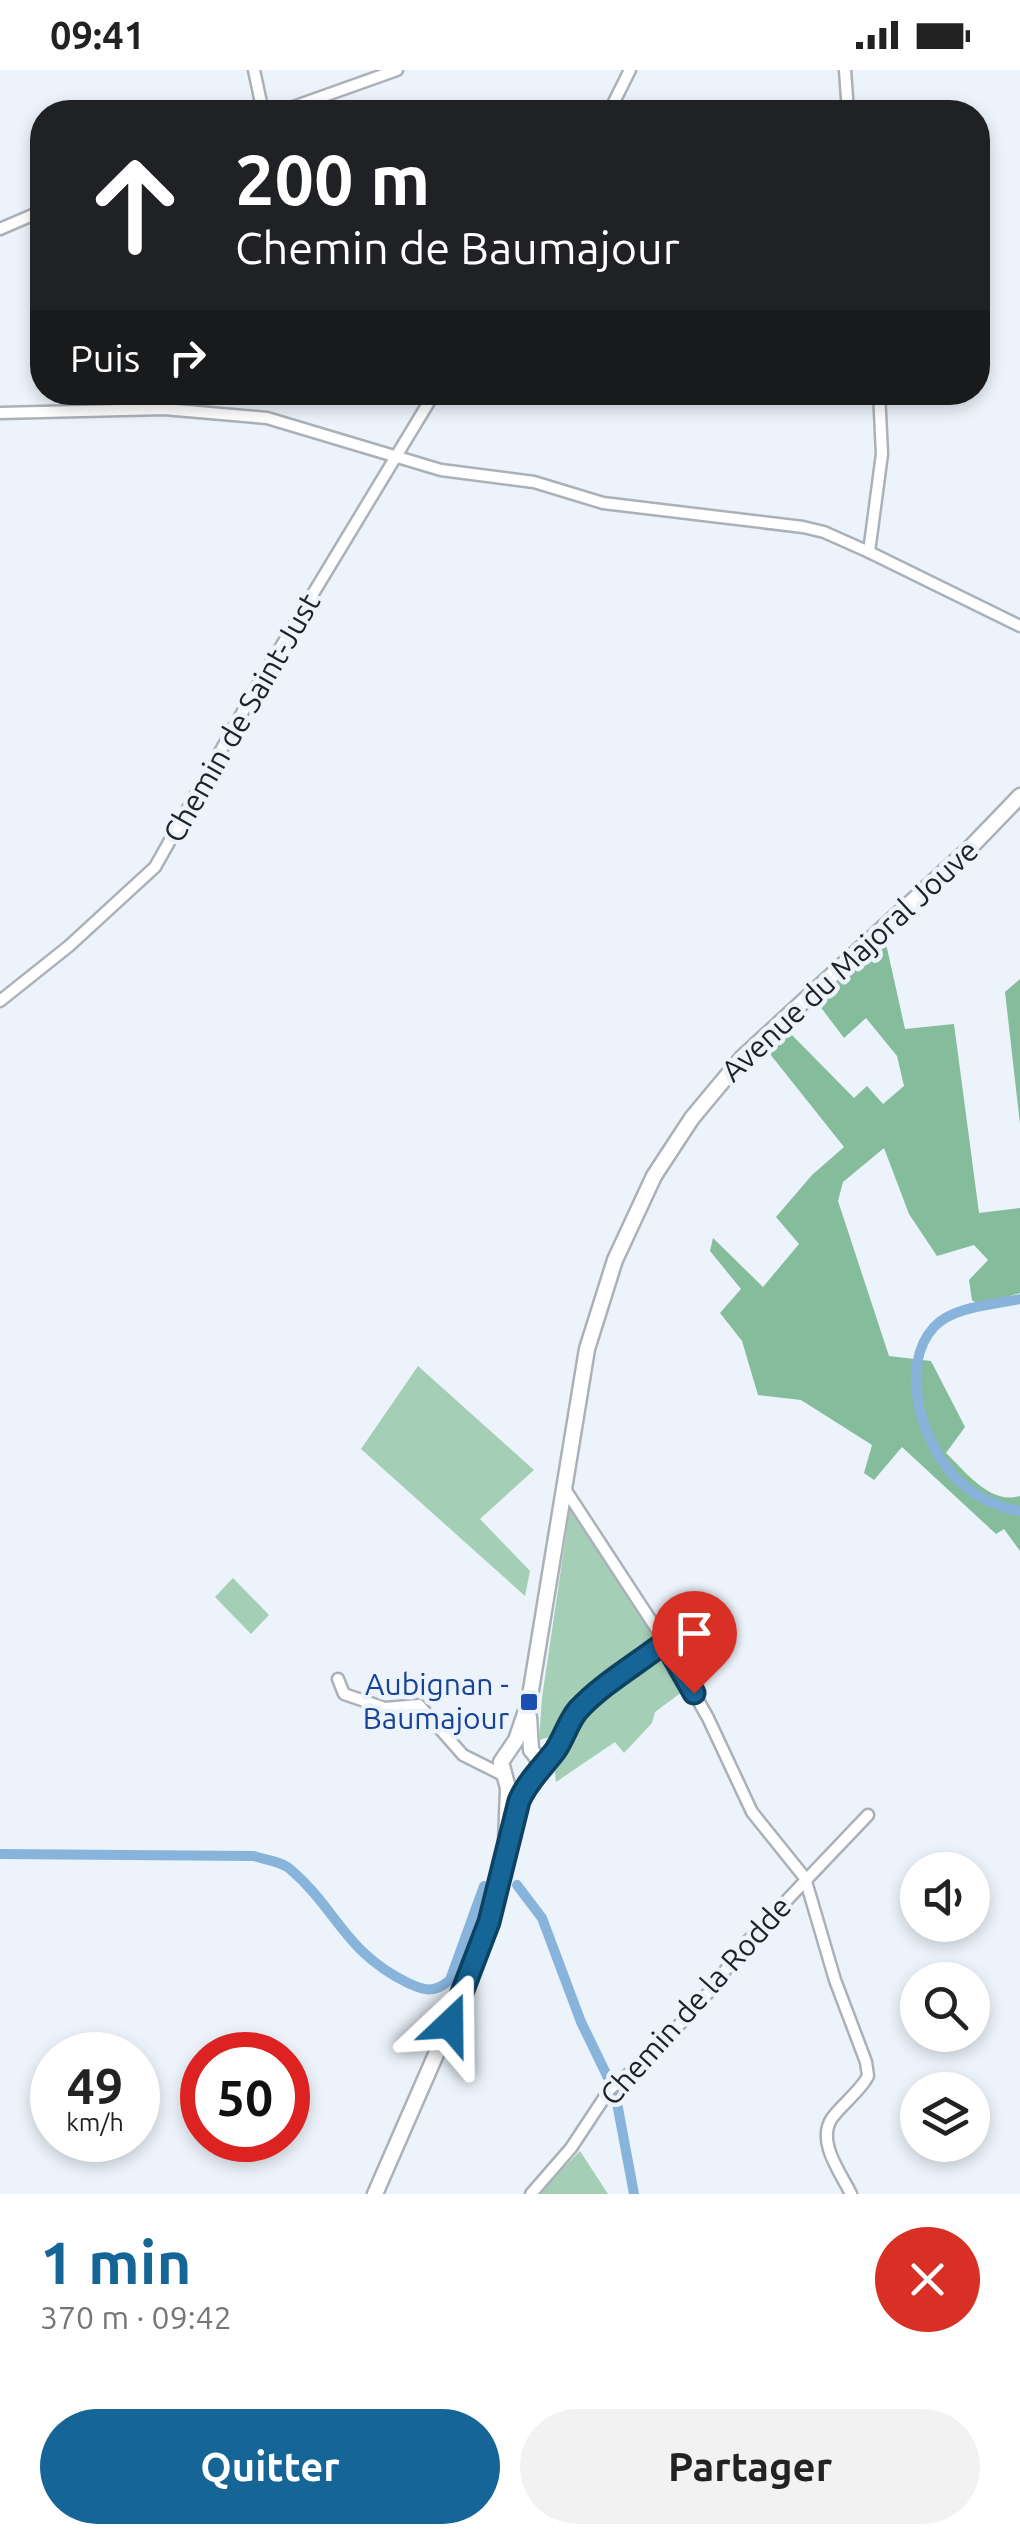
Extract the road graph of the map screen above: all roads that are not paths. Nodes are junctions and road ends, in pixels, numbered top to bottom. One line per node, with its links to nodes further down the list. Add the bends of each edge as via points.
1 (254, 70): 5 (street)
2 (397, 70): 6 (street)
3 (630, 70): 7 (street)
4 (845, 70): 8 (street)
5 (260, 100)
6 (313, 100)
7 (615, 100)
8 (847, 100)
9 (30, 216): 10 (street)
10 (0, 230)
11 (426, 405): 14 (street, Chemin de Saint-Just)
12 (880, 405): 15 (street, via 882,454)
13 (0, 413): 14 (street, via 164,410 267,418)
14 (397, 456): 15 (street, via 441,470 555,486 603,502 803,527); 18 (street, Chemin de Saint-Just, via 155,868)
15 (869, 552): 16 (street)
16 (1020, 626)
17 (1020, 796): 19 (main road, Avenue du Majoral Jouve, via 742,1058 672,1148 640,1202 605,1287 587,1349)
18 (0, 1002)
19 (564, 1486): 20 (street); 22 (main road, Avenue du Majoral Jouve)
20 (665, 1642): 23 (street, via 579,1709); 32 (street, via 752,1812)
21 (338, 1679): 26 (street, via 344,1694 384,1708 425,1709)
22 (530, 1702): 24 (main road, Avenue du Majoral Jouve); 25 (main road, Avenue du Majoral Jouve)
23 (561, 1740): 24 (street); 27 (street)
24 (532, 1751): 25 (main road, via 520,1746); 27 (main road, Avenue du Majoral Jouve)
25 (506, 1752): 26 (street); 28 (main road, Avenue du Majoral Jouve)
26 (474, 1761): 28 (street)
27 (540, 1768): 29 (main road, Avenue du Majoral Jouve)
28 (505, 1777): 29 (main road); 31 (main road, Avenue du Majoral Jouve)
29 (527, 1784): 31 (main road, Avenue du Majoral Jouve)
30 (868, 1814): 32 (street, Chemin de la Rodde)
31 (506, 1846): 33 (main road, Avenue du Majoral Jouve, via 472,1974)
32 (806, 1878): 34 (street, Chemin de la Rodde, via 651,2056 613,2086); 35 (street, via 866,2062 865,2082 827,2130 828,2147)
33 (375, 2194)
34 (531, 2194)
35 (852, 2194)

